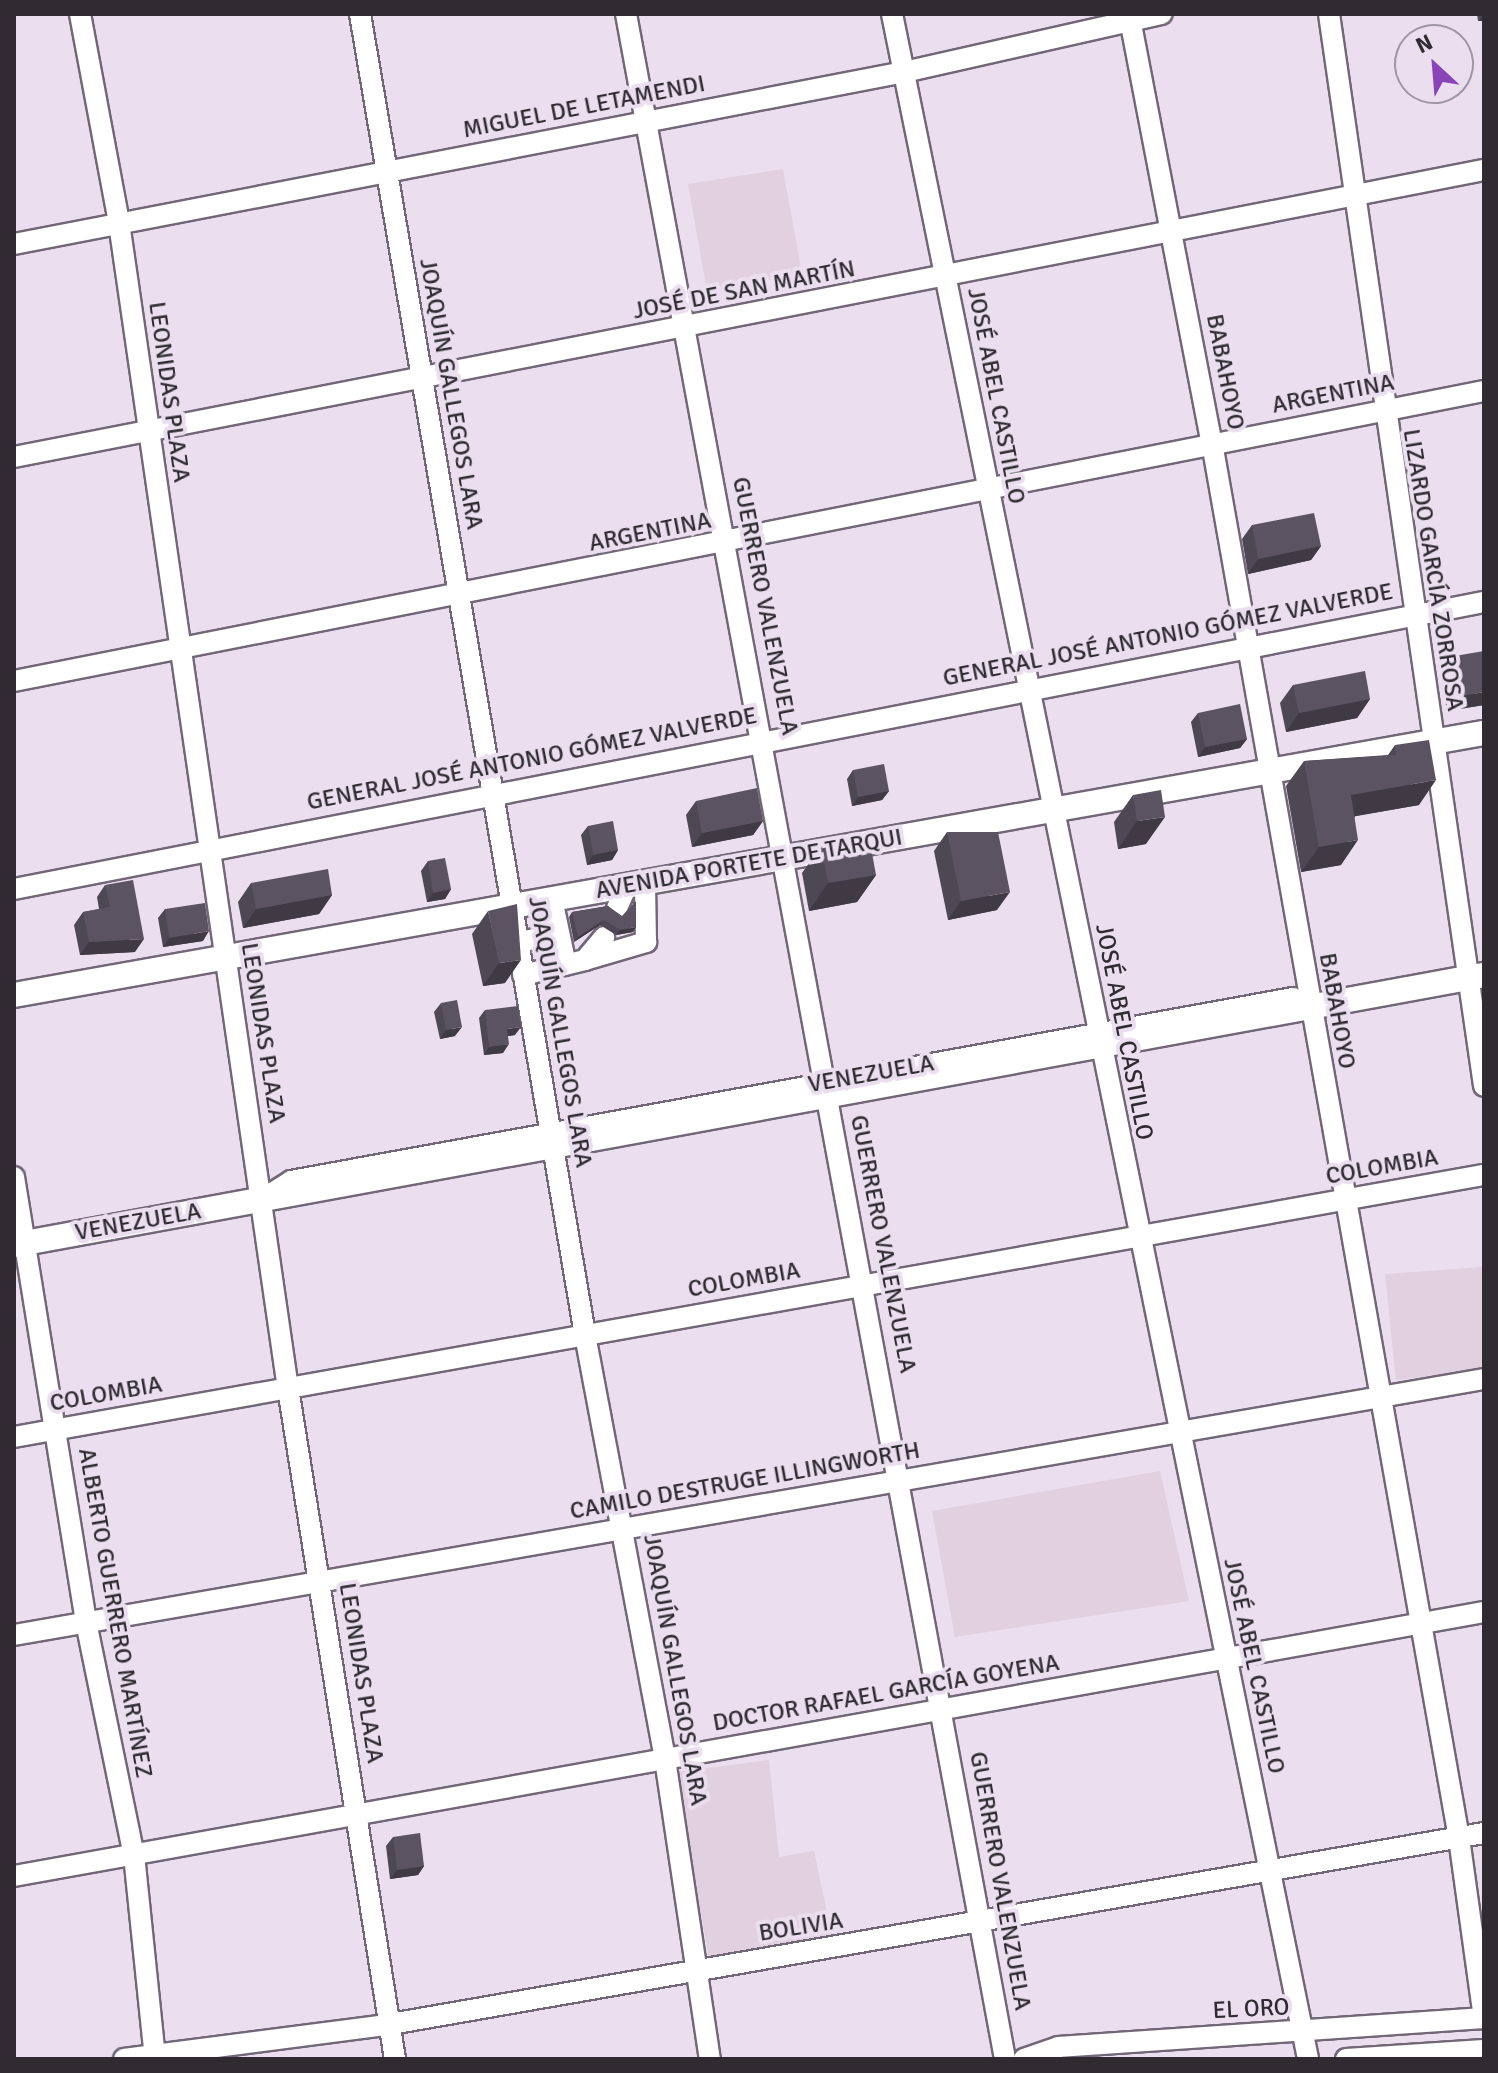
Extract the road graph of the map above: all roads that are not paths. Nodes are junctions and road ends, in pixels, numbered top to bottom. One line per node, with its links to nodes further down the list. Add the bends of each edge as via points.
1 (80, 14): 13 (street, LEONIDAS PLAZA)
2 (360, 14): 11 (street, JOAQUÍN GALLEGOS LARA)
3 (626, 14): 9 (street, GUERRERO VALENZUELA)
4 (892, 14): 8 (street, JOSÉ ABEL CASTILLO)
5 (1162, 14): 7 (street, MIGUEL DE LETAMENDI)
6 (1329, 14): 12 (street, LIZARDO GARCÍA ZORROSA)
7 (1129, 18): 8 (street, MIGUEL DE LETAMENDI); 14 (street, BABAHOYO)
8 (904, 72): 9 (street, MIGUEL DE LETAMENDI); 16 (street, JOSÉ ABEL CASTILLO)
9 (648, 120): 11 (street, MIGUEL DE LETAMENDI); 17 (street, GUERRERO VALENZUELA)
10 (1484, 170): 12 (street, JOSÉ DE SAN MARTÍN)
11 (387, 172): 13 (street, MIGUEL DE LETAMENDI); 18 (street, JOAQUÍN GALLEGOS LARA)
12 (1354, 195): 14 (street, JOSÉ DE SAN MARTÍN); 20 (street, LIZARDO GARCÍA ZORROSA)
13 (119, 223): 15 (street, MIGUEL DE LETAMENDI); 21 (street, LEONIDAS PLAZA)
14 (1171, 232): 16 (street, JOSÉ DE SAN MARTÍN); 22 (street, BABAHOYO)
15 (14, 244)
16 (945, 276): 17 (street, JOSÉ DE SAN MARTÍN); 24 (street, JOSÉ ABEL CASTILLO)
17 (686, 328): 18 (street, JOSÉ DE SAN MARTÍN); 25 (street, GUERRERO VALENZUELA)
18 (422, 380): 21 (street, JOSÉ DE SAN MARTÍN); 26 (street, JOAQUÍN GALLEGOS LARA)
19 (1484, 391): 20 (street, ARGENTINA)
20 (1381, 411): 22 (street, ARGENTINA); 28 (street, LIZARDO GARCÍA ZORROSA)
21 (149, 435): 23 (street, JOSÉ DE SAN MARTÍN); 30 (street, LEONIDAS PLAZA)
22 (1212, 443): 24 (street, ARGENTINA); 29 (street, BABAHOYO)
23 (14, 457)
24 (989, 490): 25 (street, ARGENTINA); 32 (street, JOSÉ ABEL CASTILLO)
25 (724, 543): 26 (street, ARGENTINA); 34 (street, GUERRERO VALENZUELA)
26 (459, 596): 30 (street, ARGENTINA); 37 (street, JOAQUÍN GALLEGOS LARA)
27 (1484, 602): 28 (street, GENERAL JOSÉ ANTONIO GÓMEZ VALVERDE)
28 (1413, 614): 29 (street, GENERAL JOSÉ ANTONIO GÓMEZ VALVERDE); 35 (street, LIZARDO GARCÍA ZORROSA)
29 (1246, 646): 32 (street, GENERAL JOSÉ ANTONIO GÓMEZ VALVERDE); 36 (street, BABAHOYO)
30 (178, 647): 31 (street, ARGENTINA); 39 (street, LEONIDAS PLAZA)
31 (14, 681)
32 (1027, 689): 34 (street, GENERAL JOSÉ ANTONIO GÓMEZ VALVERDE); 38 (street, JOSÉ ABEL CASTILLO)
33 (1484, 733): 35 (main road, AVENIDA PORTETE DE TARQUI)
34 (765, 740): 37 (street, GENERAL JOSÉ ANTONIO GÓMEZ VALVERDE); 40 (street, GUERRERO VALENZUELA)
35 (1433, 742): 36 (main road, AVENIDA PORTETE DE TARQUI); 51 (street, LIZARDO GARCÍA ZORROSA)
36 (1269, 771): 38 (main road, AVENIDA PORTETE DE TARQUI); 54 (street, BABAHOYO)
37 (492, 792): 39 (street, GENERAL JOSÉ ANTONIO GÓMEZ VALVERDE); 44 (street, JOAQUÍN GALLEGOS LARA)
38 (1053, 810): 40 (main road, AVENIDA PORTETE DE TARQUI); 55 (street, JOSÉ ABEL CASTILLO)
39 (210, 850): 42 (street, GENERAL JOSÉ ANTONIO GÓMEZ VALVERDE); 49 (street, LEONIDAS PLAZA)
40 (786, 857): 41 (main road, AVENIDA PORTETE DE TARQUI); 57 (street, GUERRERO VALENZUELA)
41 (636, 884): 43 (main road, AVENIDA PORTETE DE TARQUI); 45 (street); 50 (street, via 646,942)
42 (14, 889)
43 (552, 899): 44 (main road, AVENIDA PORTETE DE TARQUI); 46 (street)
44 (512, 906): 48 (street, JOAQUÍN GALLEGOS LARA); 49 (main road, AVENIDA PORTETE DE TARQUI)
45 (617, 908)
46 (559, 934): 48 (street); 50 (street)
47 (604, 937): 50 (street)
48 (519, 942): 52 (street, JOAQUÍN GALLEGOS LARA)
49 (225, 957): 53 (main road, AVENIDA PORTETE DE TARQUI); 61 (street, LEONIDAS PLAZA)
50 (576, 962): 52 (street)
51 (1476, 971): 54 (main road, VENEZUELA); 56 (street, LIZARDO GARCÍA ZORROSA)
52 (523, 975): 58 (street, JOAQUÍN GALLEGOS LARA)
53 (14, 995)
54 (1310, 1001): 55 (main road, VENEZUELA); 62 (street, BABAHOYO)
55 (1099, 1040): 57 (main road, VENEZUELA); 63 (street, JOSÉ ABEL CASTILLO)
56 (1484, 1086)
57 (827, 1089): 58 (main road, VENEZUELA); 65 (street, GUERRERO VALENZUELA)
58 (551, 1139): 61 (main road, VENEZUELA); 66 (street, JOAQUÍN GALLEGOS LARA)
59 (1484, 1175): 62 (street, COLOMBIA)
60 (14, 1177): 64 (street, ALBERTO GUERRERO MARTÍNEZ)
61 (262, 1199): 64 (main road, VENEZUELA); 68 (street, LEONIDAS PLAZA)
62 (1343, 1200): 63 (street, COLOMBIA); 69 (street, BABAHOYO)
63 (1137, 1235): 65 (street, COLOMBIA); 71 (street, JOSÉ ABEL CASTILLO)
64 (20, 1244): 70 (street, ALBERTO GUERRERO MARTÍNEZ)
65 (863, 1286): 66 (street, COLOMBIA); 73 (street, GUERRERO VALENZUELA)
66 (585, 1335): 68 (street, COLOMBIA); 74 (street, JOAQUÍN GALLEGOS LARA)
67 (1484, 1379): 69 (street, CAMILO DESTRUGE ILLINGWORTH)
68 (288, 1388): 70 (street, COLOMBIA); 75 (street, LEONIDAS PLAZA)
69 (1380, 1397): 71 (street, CAMILO DESTRUGE ILLINGWORTH); 78 (street, BABAHOYO)
70 (55, 1429): 72 (street, COLOMBIA); 77 (street, ALBERTO GUERRERO MARTÍNEZ)
71 (1179, 1432): 73 (street, CAMILO DESTRUGE ILLINGWORTH); 80 (street, JOSÉ ABEL CASTILLO)
72 (14, 1437)
73 (902, 1480): 74 (street, CAMILO DESTRUGE ILLINGWORTH); 81 (street, GUERRERO VALENZUELA)
74 (623, 1529): 75 (street, CAMILO DESTRUGE ILLINGWORTH); 82 (street, JOAQUÍN GALLEGOS LARA)
75 (320, 1581): 77 (street, CAMILO DESTRUGE ILLINGWORTH); 83 (street, LEONIDAS PLAZA)
76 (1484, 1612): 78 (street, DOCTOR RAFAEL GARCÍA GOYENA)
77 (86, 1622): 79 (street, CAMILO DESTRUGE ILLINGWORTH); 86 (street, ALBERTO GUERRERO MARTÍNEZ)
78 (1421, 1624): 80 (street, DOCTOR RAFAEL GARCÍA GOYENA); 85 (street, BABAHOYO)
79 (14, 1635)
80 (1226, 1659): 81 (street, DOCTOR RAFAEL GARCÍA GOYENA); 87 (street, JOSÉ ABEL CASTILLO)
81 (943, 1709): 82 (street, DOCTOR RAFAEL GARCÍA GOYENA); 89 (street, GUERRERO VALENZUELA)
82 (665, 1759): 83 (street, DOCTOR RAFAEL GARCÍA GOYENA); 90 (street, JOAQUÍN GALLEGOS LARA)
83 (356, 1814): 86 (street, DOCTOR RAFAEL GARCÍA GOYENA); 92 (street, LEONIDAS PLAZA)
84 (1484, 1833): 85 (street, BOLIVIA)
85 (1459, 1838): 87 (street, BOLIVIA); 91 (street, BABAHOYO)
86 (134, 1855): 88 (street, DOCTOR RAFAEL GARCÍA GOYENA); 95 (street, ALBERTO GUERRERO MARTÍNEZ)
87 (1270, 1872): 89 (street, BOLIVIA); 93 (street, JOSÉ ABEL CASTILLO)
88 (14, 1876)
89 (982, 1924): 90 (street, BOLIVIA); 99 (street, GUERRERO VALENZUELA)
90 (700, 1970): 92 (street, BOLIVIA); 98 (street, JOAQUÍN GALLEGOS LARA)
91 (1484, 2018): 93 (street, EL ORO)
92 (385, 2025): 95 (street, BOLIVIA); 97 (street, LEONIDAS PLAZA)
93 (1303, 2032): 100 (street, EL ORO, via 1058,2047); 101 (street, JOSÉ ABEL CASTILLO)
94 (1484, 2050): 102 (street)
95 (154, 2057): 96 (street, BOLIVIA)
96 (124, 2059)
97 (395, 2059)
98 (710, 2059)
99 (1005, 2059)
100 (1024, 2059)
101 (1308, 2059)
102 (1346, 2059)

